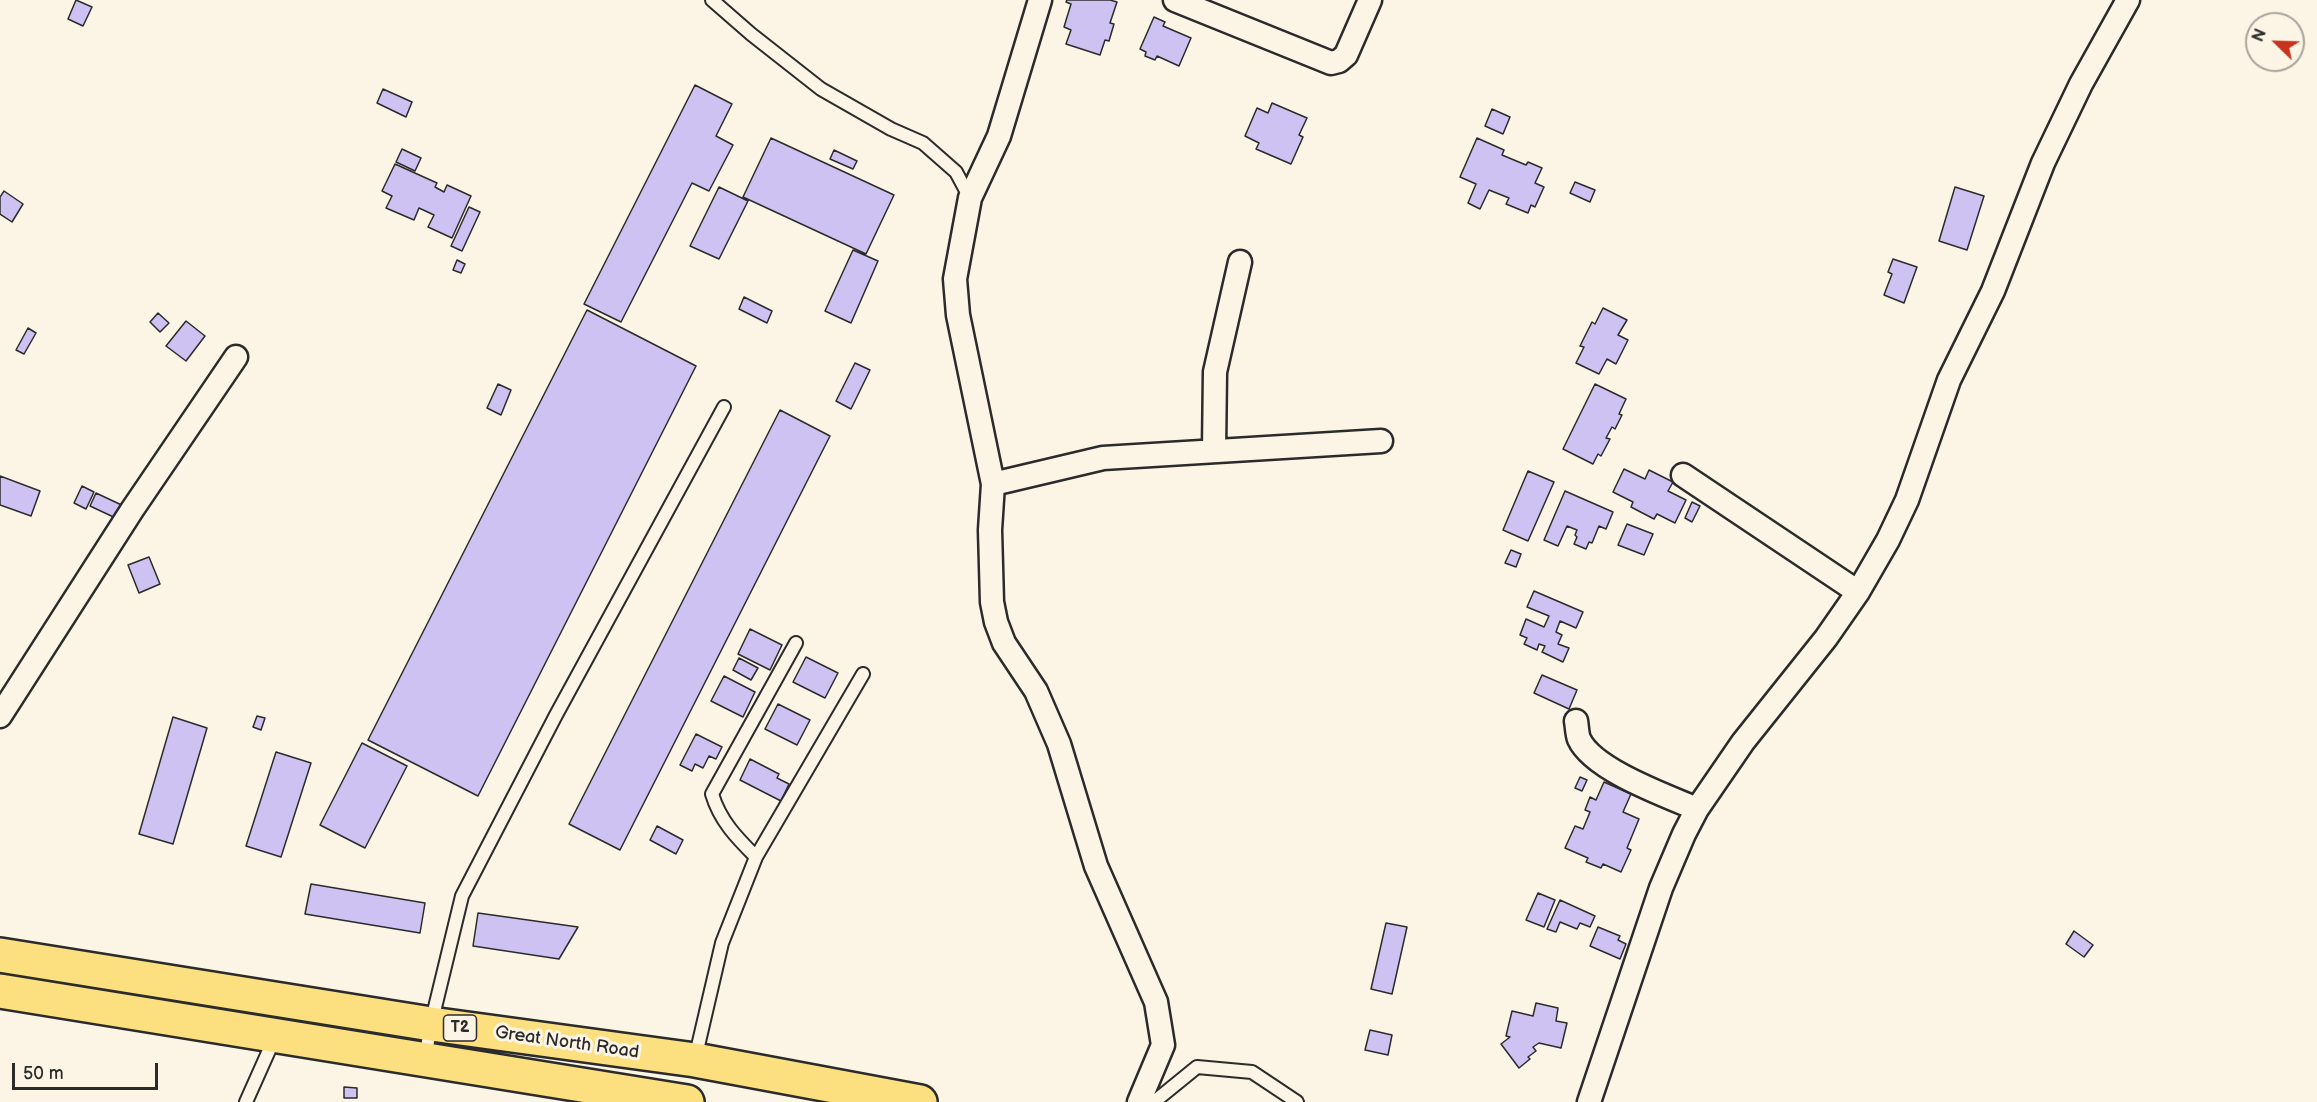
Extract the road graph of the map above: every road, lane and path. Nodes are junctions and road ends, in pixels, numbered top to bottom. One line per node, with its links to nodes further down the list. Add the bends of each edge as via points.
1 (712, 0): 6 (lane, via 821,89 924,143 956,172)
2 (1040, 0): 6 (street, via 999,136)
3 (1175, 0): 4 (street, via 1331,63 1346,55)
4 (1370, 0)
5 (2128, 0): 14 (street, via 2043,163 1993,291 1949,380 1908,500)
6 (970, 198): 13 (street, via 955,279 958,315)
7 (1240, 262): 11 (street, via 1215,372)
8 (236, 357): 17 (street)
9 (724, 407): 23 (lane, via 555,715 462,896)
10 (1381, 441): 11 (street)
11 (1214, 450): 13 (street, via 1103,458)
12 (1683, 475): 14 (street)
13 (993, 484): 30 (street, via 990,530 996,622 1004,643 1036,691 1059,744 1096,866 1156,1002 1162,1045)
14 (1858, 592): 19 (street)
15 (796, 643): 20 (lane, via 712,794 717,811 730,830)
16 (863, 674): 20 (lane)
17 (0, 716)
18 (1576, 721): 19 (street, via 1580,740 1597,759 1619,774)
19 (1697, 809): 33 (street, via 1661,888)
20 (756, 857): 26 (lane, via 722,944)
21 (0, 955): 23 (highway, Great North Road / T2)
22 (0, 991): 24 (highway, Great North Road / T2)
23 (431, 1024): 25 (lane); 26 (highway, Great North Road / T2)
24 (276, 1036): 25 (highway, Great North Road / T2); 27 (lane)
25 (425, 1060): 28 (highway, Great North Road / T2)
26 (695, 1060): 29 (highway, Great North Road / T2)
27 (246, 1102)
28 (687, 1102)
29 (920, 1102)
30 (1139, 1102)
31 (1154, 1102): 32 (lane, via 1197,1067 1252,1072)
32 (1297, 1102)
33 (1589, 1102)

